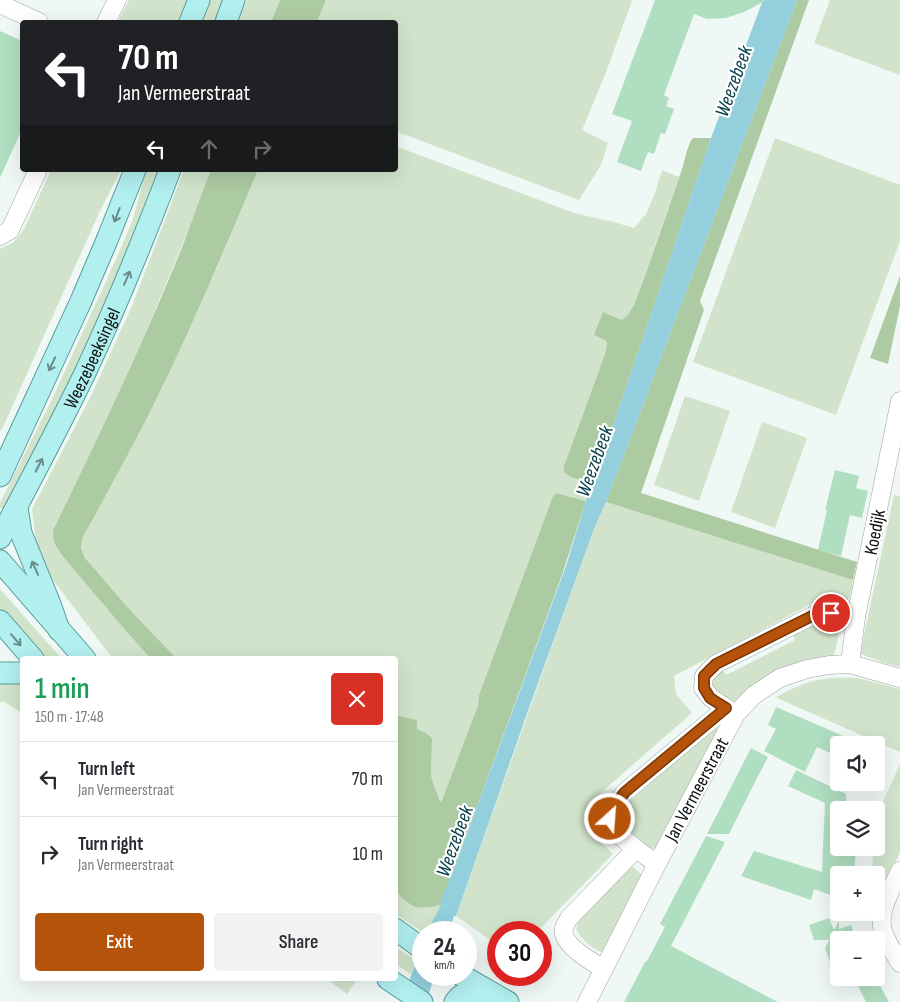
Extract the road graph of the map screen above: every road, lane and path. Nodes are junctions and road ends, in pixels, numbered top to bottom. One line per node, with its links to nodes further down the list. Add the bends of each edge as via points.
1 (117, 0): 6 (street)
2 (199, 0): 7 (main road)
3 (234, 0): 8 (main road)
4 (0, 4): 5 (street)
5 (34, 20)
6 (107, 20)
7 (191, 20)
8 (227, 20)
9 (37, 172): 12 (street, via 10,230)
10 (134, 172): 14 (main road, Weezebeeksingel, one-way to 14, via 81,301)
11 (169, 172): 17 (main road, Weezebeeksingel, one-way to 11, via 86,370)
12 (0, 236)
13 (900, 401): 20 (street, Koedijk)
14 (26, 419): 15 (main road); 16 (main road, Weezebeeksingel)
15 (0, 445)
16 (0, 476)
17 (16, 508): 18 (main road, Weezebeeksingel); 22 (main road, one-way to 17, via 21,533)
18 (0, 538)
19 (0, 560): 22 (main road)
20 (856, 617): 25 (street, Koedijk); 29 (street, via 831,613 814,615 716,664 704,676 704,688 710,698)
21 (0, 621): 23 (main road, one-way to 23)
22 (59, 630): 24 (main road)
23 (30, 656)
24 (82, 656)
25 (850, 664): 28 (street, Jan Vermeerstraat); 29 (street, Jan Vermeerstraat, via 807,669 780,678)
26 (0, 673): 27 (main road)
27 (20, 673)
28 (900, 678)
29 (731, 711): 30 (street, Jan Vermeerstraat, via 625,792 614,806 610,819 613,830); 31 (street, Jan Vermeerstraat)
30 (636, 849): 31 (street, Jan Vermeerstraat); 36 (street, Jan Vermeerstraat, via 570,917 564,928 565,938 580,954)
31 (657, 864): 36 (street, Jan Vermeerstraat)
32 (900, 871): 35 (street, via 882,919 883,930)
33 (398, 931): 34 (main road)
34 (412, 942)
35 (900, 963)
36 (604, 969): 39 (street, Jan Vermeerstraat)
37 (395, 983): 41 (main road)
38 (477, 984): 40 (main road)
39 (591, 994)
40 (500, 998): 42 (main road, via 466,992)
41 (422, 1002)
42 (455, 1002)

